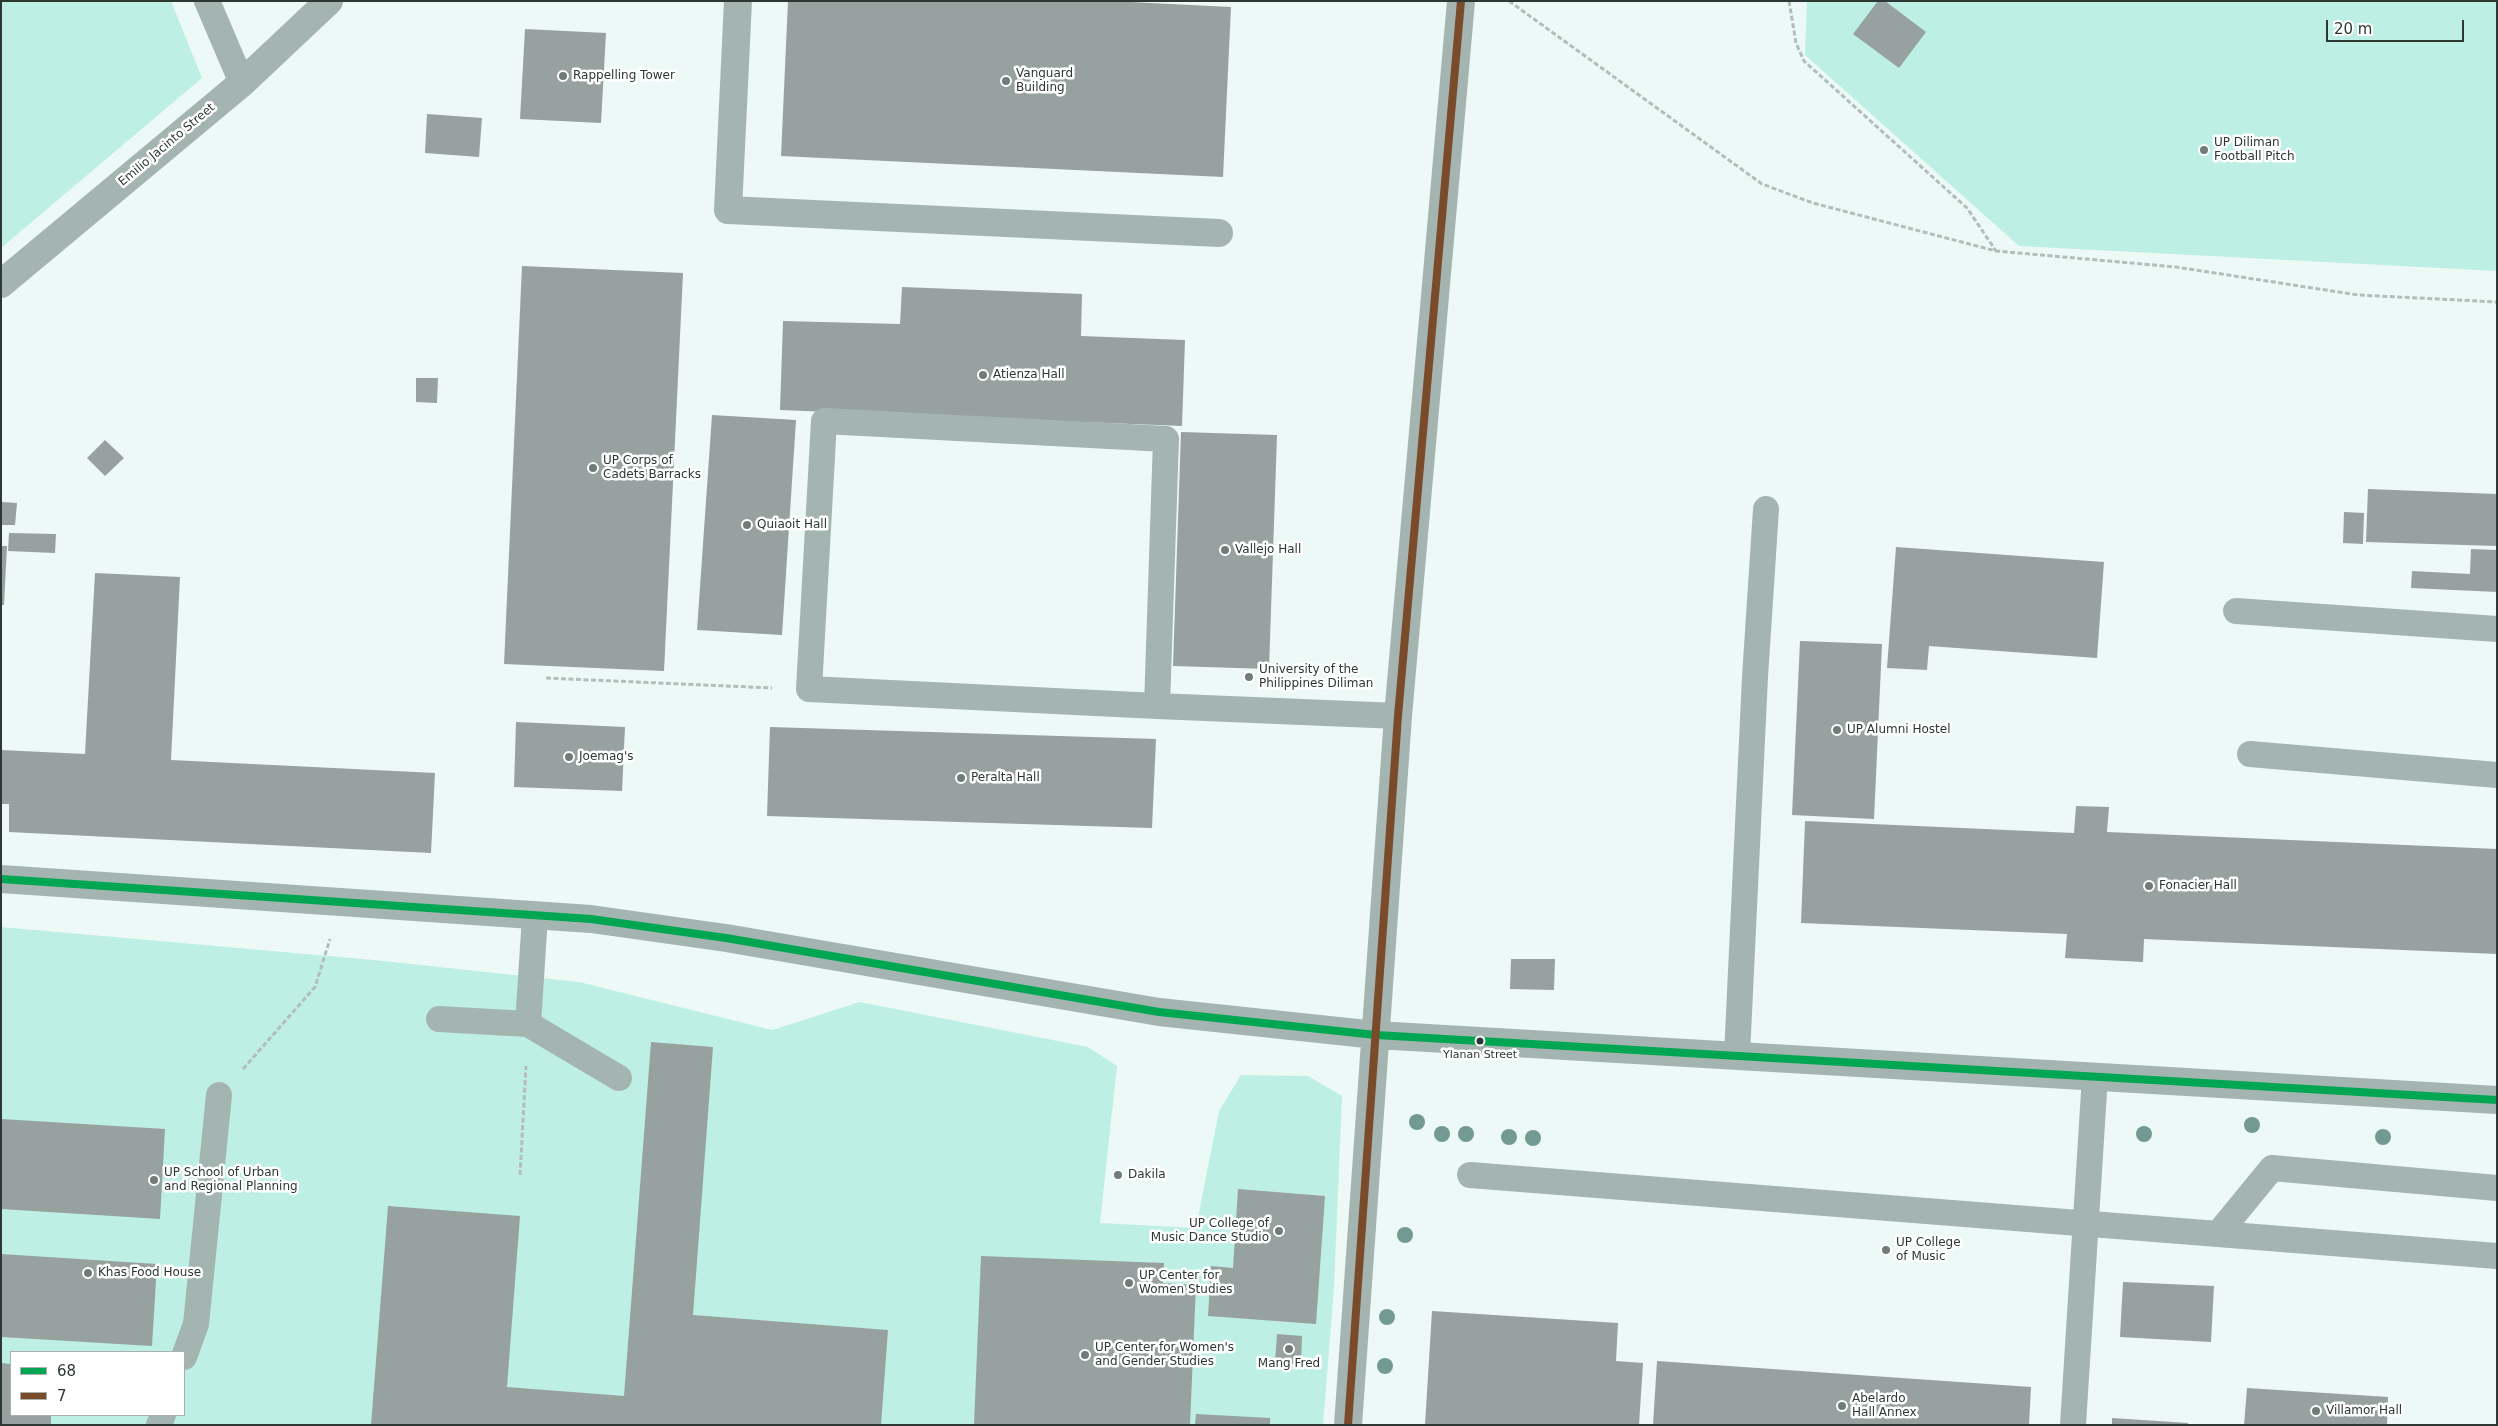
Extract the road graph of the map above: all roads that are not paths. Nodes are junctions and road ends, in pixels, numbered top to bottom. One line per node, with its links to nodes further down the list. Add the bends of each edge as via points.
1 (207, 1): 5 (lane)
2 (329, 1): 5 (street, Emilio Jacinto Street)
3 (738, 1): 6 (street, via 728,210)
4 (1461, 1): 12 (street)
5 (242, 83): 7 (street, Emilio Jacinto Street)
6 (1219, 233)
7 (1, 284)
8 (1766, 509): 20 (lane)
9 (2236, 612): 10 (lane)
10 (2497, 629)
11 (1157, 706): 11 (lane, via 1166,439 824,421 809,689); 12 (lane)
12 (1398, 716): 19 (street)
13 (2250, 754): 14 (lane)
14 (2497, 775)
15 (1, 879): 16 (street)
16 (535, 916): 18 (lane); 19 (street, via 591,919 726,938 1159,1012)
17 (439, 1019): 18 (lane)
18 (528, 1024): 22 (lane)
19 (1376, 1035): 20 (street); 31 (street)
20 (1737, 1055): 21 (street)
21 (2095, 1076): 24 (street); 27 (lane)
22 (619, 1078)
23 (219, 1095): 30 (lane, via 196,1324)
24 (2497, 1100)
25 (1470, 1175): 27 (lane)
26 (2497, 1188): 28 (lane, via 2272,1168)
27 (2085, 1224): 28 (lane); 32 (lane)
28 (2218, 1234): 29 (lane)
29 (2497, 1256)
30 (185, 1355)
31 (1348, 1425)
32 (2073, 1425)

